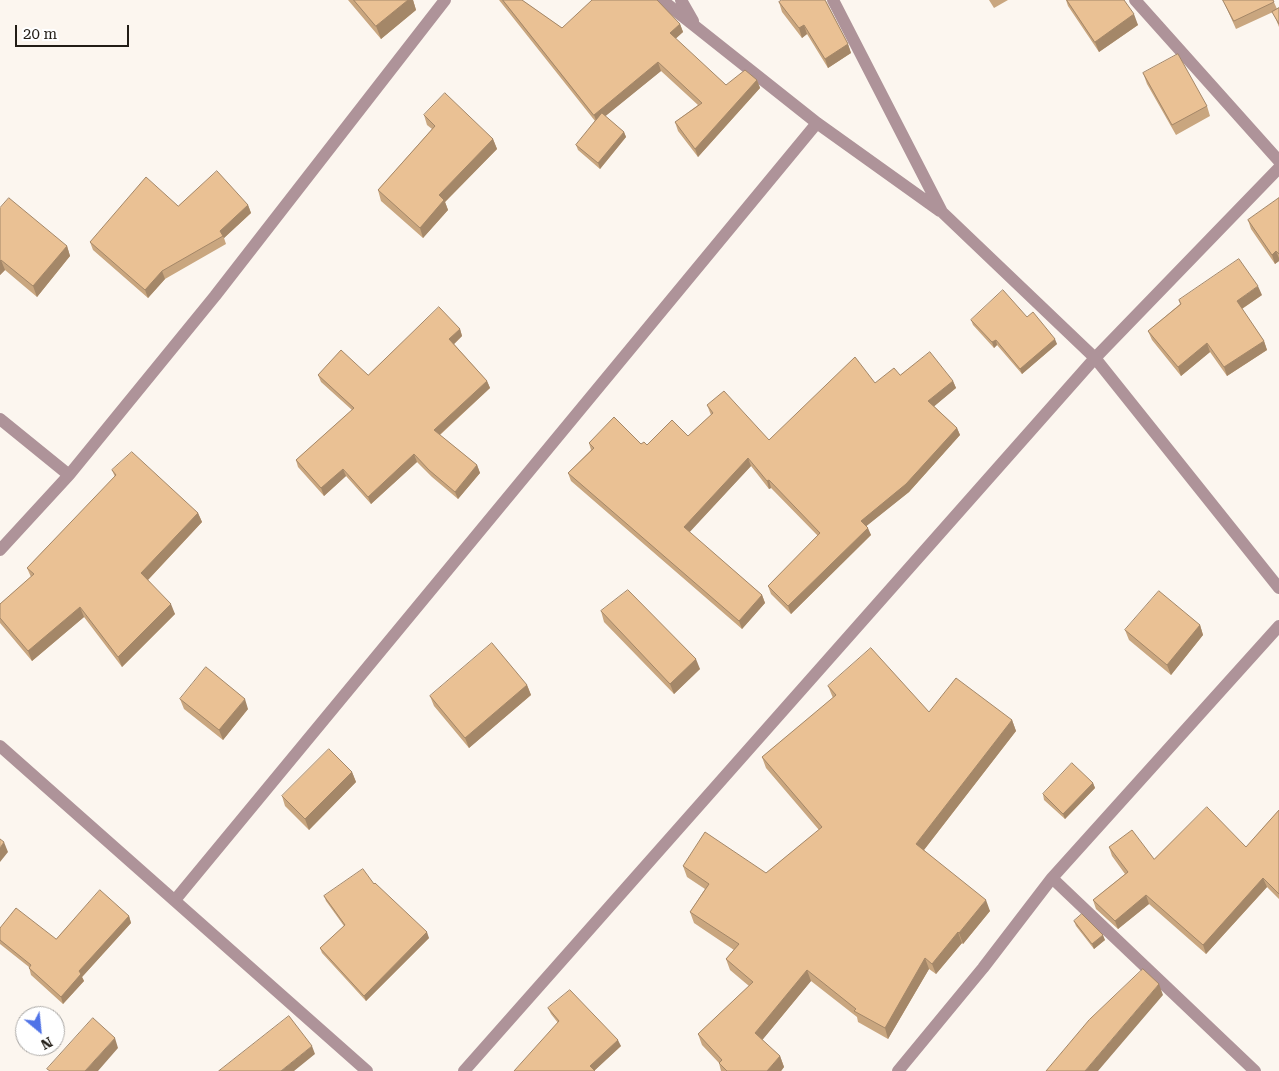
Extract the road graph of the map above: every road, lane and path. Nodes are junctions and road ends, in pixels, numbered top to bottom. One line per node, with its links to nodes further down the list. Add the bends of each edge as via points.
1 (445, 0): 13 (street, via 215,296)
2 (662, 0): 6 (street)
3 (681, 0): 6 (street)
4 (833, 0): 10 (street)
5 (1135, 0): 8 (street)
6 (696, 27): 7 (street)
7 (818, 123): 10 (street); 19 (street)
8 (1279, 161)
9 (1279, 168): 11 (street)
10 (942, 212): 11 (street)
11 (1094, 358): 15 (street); 21 (street)
12 (0, 419): 13 (street)
13 (69, 475): 14 (street)
14 (0, 550)
15 (1279, 588)
16 (1279, 626): 18 (street)
17 (0, 746): 19 (street)
18 (1052, 878): 22 (street); 23 (street)
19 (175, 900): 20 (street)
20 (367, 1071)
21 (464, 1071)
22 (898, 1071)
23 (1255, 1071)

